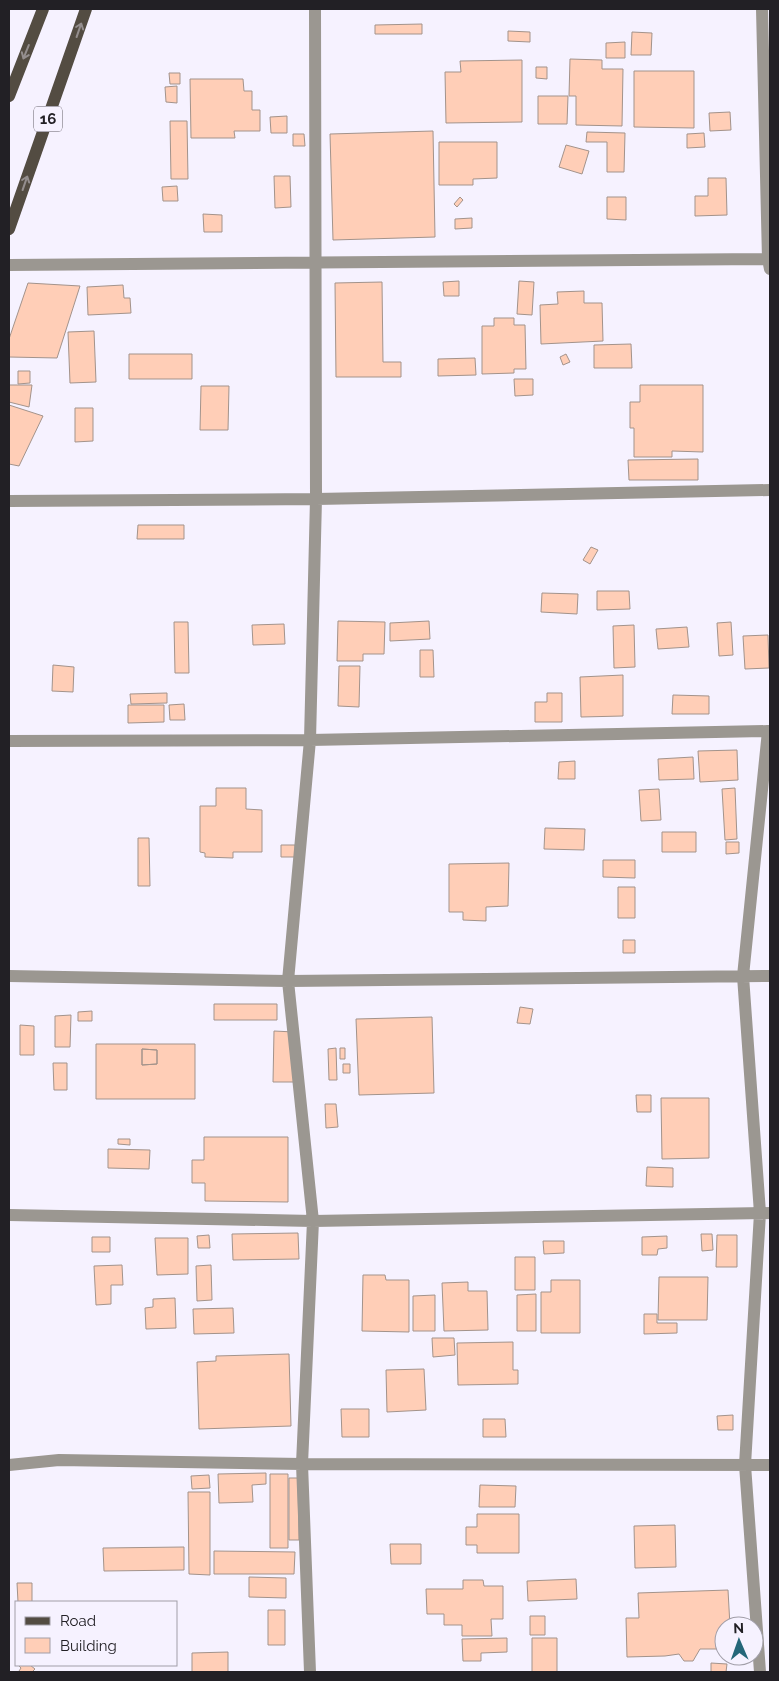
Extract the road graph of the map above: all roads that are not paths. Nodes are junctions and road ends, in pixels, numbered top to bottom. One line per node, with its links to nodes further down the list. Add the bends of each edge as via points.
1 (43, 9): 5 (main road, one-way to 5)
2 (86, 9): 6 (main road, 16, one-way to 2)
3 (315, 9): 8 (street)
4 (762, 9): 7 (street)
5 (9, 96)
6 (9, 229)
7 (770, 262): 8 (street)
8 (314, 263): 9 (street); 11 (street)
9 (9, 265)
10 (770, 490): 11 (street)
11 (316, 499): 12 (street); 14 (street)
12 (9, 501)
13 (769, 731): 14 (street); 17 (street)
14 (310, 740): 15 (street); 19 (street)
15 (9, 741)
16 (9, 976): 19 (street)
17 (743, 976): 18 (street); 19 (street); 20 (street)
18 (770, 976)
19 (288, 981): 22 (street)
20 (765, 1213): 22 (street); 25 (street)
21 (9, 1215): 22 (street)
22 (313, 1221): 23 (street)
23 (302, 1464): 24 (street, via 59,1460); 25 (street); 27 (street)
24 (9, 1465)
25 (745, 1465): 26 (street); 28 (street)
26 (770, 1465)
27 (310, 1672)
28 (760, 1672)

